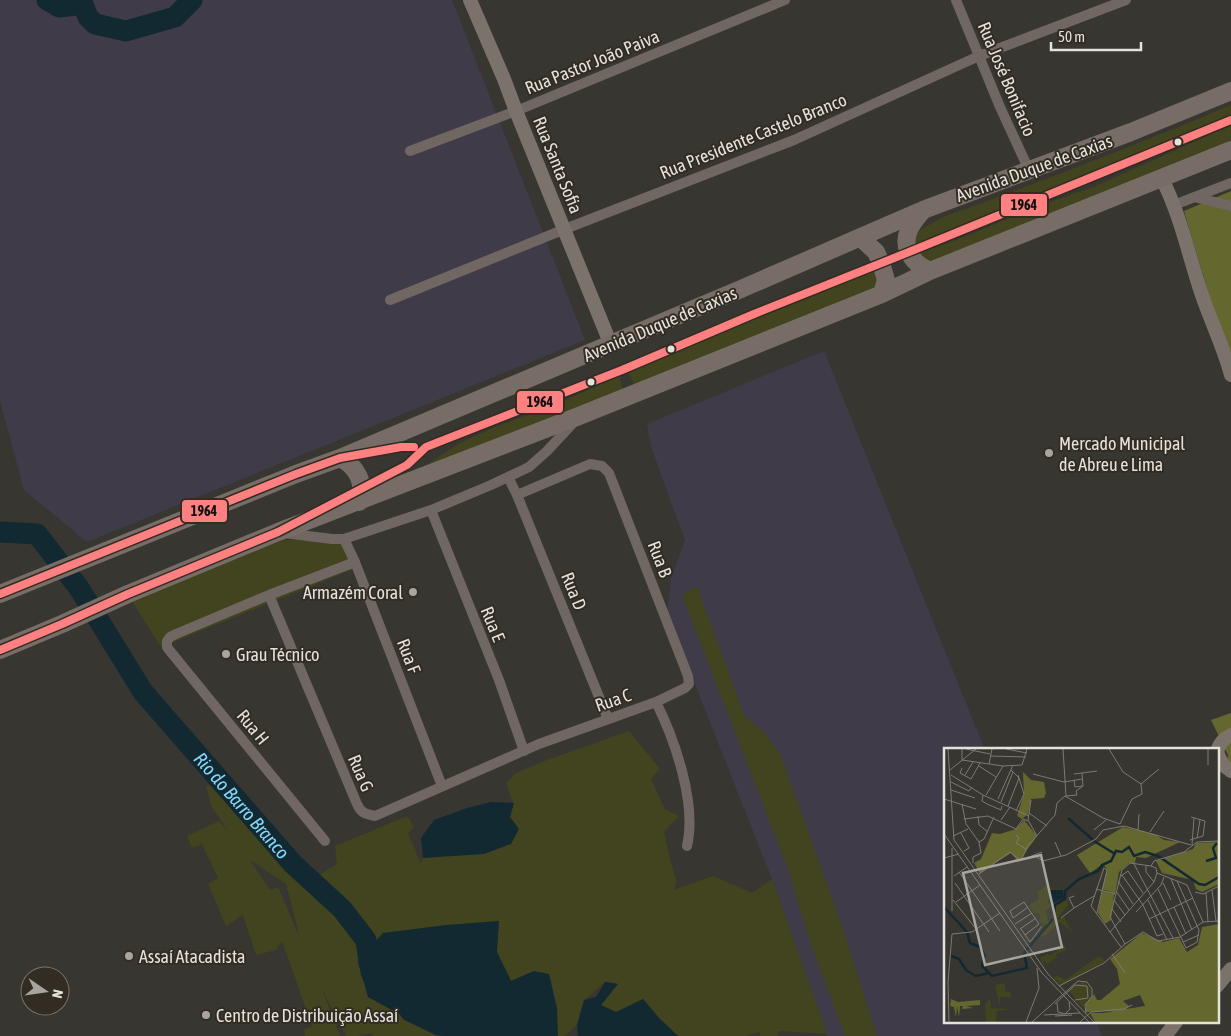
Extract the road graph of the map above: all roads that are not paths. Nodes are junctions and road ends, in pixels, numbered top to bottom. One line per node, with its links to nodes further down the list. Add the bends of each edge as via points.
1 (470, 0): 7 (street, Rua Santa Sofia)
2 (785, 0): 7 (street, Rua Pastor João Paiva)
3 (956, 0): 5 (street, Rua José Bonifacio)
4 (1126, 0): 5 (street, Rua Presidente Castelo Branco)
5 (979, 56): 10 (street, Rua José Bonifacio); 17 (street, Rua Presidente Castelo Branco, via 794,140)
6 (1231, 91): 10 (highway, Avenida Duque de Caxias)
7 (516, 111): 8 (street, Rua Pastor João Paiva); 17 (street, Rua Santa Sofia)
8 (410, 150)
9 (1231, 150): 11 (highway)
10 (1030, 170): 16 (highway, Avenida Duque de Caxias)
11 (1161, 177): 14 (street); 19 (highway)
12 (1231, 183): 13 (street)
13 (1194, 197): 14 (street); 15 (street)
14 (1174, 205): 23 (street)
15 (1231, 206)
16 (923, 210): 18 (highway, Avenida Duque de Caxias); 19 (highway, via 909,229 906,241 914,262)
17 (565, 229): 21 (street, Rua Presidente Castelo Branco); 22 (street, Rua Santa Sofia)
18 (861, 238): 20 (highway, via 876,252 881,263 886,280); 22 (highway, Avenida Duque de Caxias)
19 (930, 271): 20 (highway)
20 (882, 294): 24 (highway)
21 (390, 300)
22 (611, 345): 25 (highway, Avenida Duque de Caxias)
23 (1231, 374)
24 (579, 416): 26 (street, via 529,467); 28 (highway)
25 (340, 458): 28 (highway, via 353,466 358,475); 33 (highway, Avenida Duque de Caxias)
26 (508, 477): 27 (street, Rua D); 29 (street)
27 (516, 496): 36 (street, Rua B, via 590,464 602,466 609,473); 38 (street, Rua D)
28 (359, 502): 30 (highway)
29 (431, 510): 31 (street); 42 (street, Rua E)
30 (278, 532): 31 (street); 35 (highway)
31 (344, 539): 32 (street, Rua F)
32 (356, 562): 34 (street); 46 (street, Rua F)
33 (0, 594)
34 (269, 595): 46 (street, Rua G, via 360,810 375,816); 47 (street, Rua H, via 170,637 167,647)
35 (0, 650)
36 (688, 676): 37 (street, Rua C, via 689,684 685,688)
37 (656, 702): 38 (street, Rua C); 48 (street, via 665,720 682,776 689,812)
38 (608, 719): 40 (street, Rua C)
39 (1231, 735): 41 (street)
40 (539, 744): 42 (street, Rua G)
41 (1218, 748)
42 (524, 751): 46 (street, Rua G)
43 (1218, 756): 44 (street, via 1224,767)
44 (1230, 770): 45 (street)
45 (1231, 785)
46 (442, 786)
47 (325, 841)
48 (687, 846)
49 (1231, 969): 50 (street)
50 (1218, 985)
51 (1174, 1024): 52 (street)
52 (1164, 1036)

